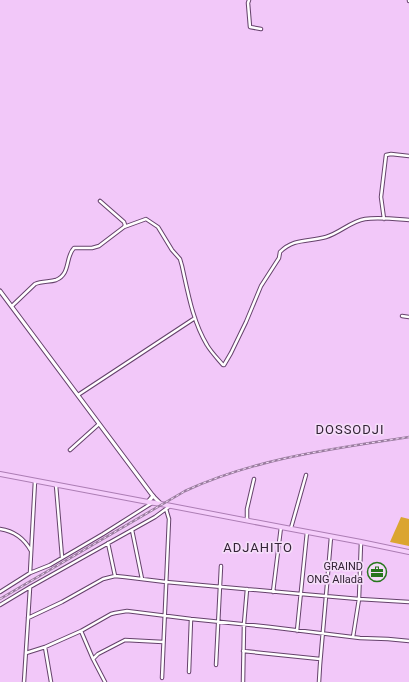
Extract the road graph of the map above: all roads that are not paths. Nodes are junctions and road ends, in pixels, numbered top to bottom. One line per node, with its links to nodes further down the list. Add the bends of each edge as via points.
1 (249, 0): 2 (street, via 250,27)
2 (261, 29)
3 (409, 156): 5 (street, via 386,155 381,197)
4 (100, 201): 7 (street, via 124,222)
5 (384, 219): 6 (street); 12 (street, via 359,220 327,236 290,243 283,248 261,286 224,365 208,347)
6 (409, 220)
7 (124, 227): 9 (street, via 99,246 72,249 67,270 61,277 35,284); 12 (street, via 146,219 158,227 180,259)
8 (0, 291): 9 (street)
9 (12, 306): 13 (street)
10 (402, 316): 11 (street)
11 (409, 317)
12 (196, 318): 13 (street)
13 (78, 395): 14 (street)
14 (99, 424): 15 (street); 21 (street)
15 (70, 450)
16 (0, 474): 19 (main road)
17 (306, 475): 29 (street)
18 (254, 479): 26 (street)
19 (35, 481): 20 (main road); 35 (street)
20 (56, 485): 22 (main road); 37 (street)
21 (153, 496): 22 (main road); 23 (street)
22 (150, 502): 23 (main road); 37 (street, via 103,534)
23 (161, 504): 24 (main road)
24 (170, 506): 25 (street); 26 (main road)
25 (166, 510): 30 (street); 42 (street, via 169,519)
26 (247, 521): 27 (main road)
27 (281, 527): 29 (main road); 47 (street)
28 (0, 529): 35 (street, via 10,531 27,542)
29 (290, 529): 31 (main road)
30 (132, 530): 34 (street); 41 (street)
31 (307, 532): 32 (main road); 48 (street)
32 (331, 536): 33 (main road); 49 (street)
33 (362, 542): 36 (main road); 50 (street)
34 (108, 543): 40 (street); 43 (street)
35 (31, 551): 39 (street)
36 (409, 552)
37 (62, 557): 39 (street)
38 (221, 566): 44 (street)
39 (30, 573): 46 (street)
40 (115, 576): 41 (street); 54 (street, via 99,581)
41 (142, 579): 42 (street)
42 (166, 582): 44 (street); 53 (street)
43 (30, 587): 52 (street); 54 (street)
44 (220, 587): 45 (street); 56 (street)
45 (247, 590): 47 (street); 57 (street)
46 (0, 592)
47 (273, 592): 48 (street)
48 (301, 594): 49 (street); 59 (street)
49 (326, 596): 50 (street); 60 (street)
50 (359, 599): 51 (street); 61 (street)
51 (409, 602)
52 (0, 605)
53 (165, 616): 55 (street); 58 (street, via 127,611 115,613); 63 (street)
54 (28, 618): 66 (street)
55 (191, 619): 56 (street); 70 (street)
56 (218, 622): 57 (street); 69 (street)
57 (244, 624): 59 (street); 65 (street)
58 (81, 631): 64 (street); 67 (street)
59 (297, 631): 60 (street)
60 (323, 633): 61 (street); 68 (street)
61 (353, 637): 62 (street)
62 (409, 641)
63 (163, 642): 67 (street, via 128,640 98,654); 71 (street)
64 (45, 647): 66 (street); 73 (street)
65 (244, 650): 68 (street); 75 (street)
66 (26, 653): 72 (street)
67 (93, 659): 74 (street)
68 (320, 659): 76 (street)
69 (216, 665)
70 (189, 672)
71 (162, 678)
72 (24, 682)
73 (51, 682)
74 (105, 682)
75 (242, 682)
76 (319, 682)

